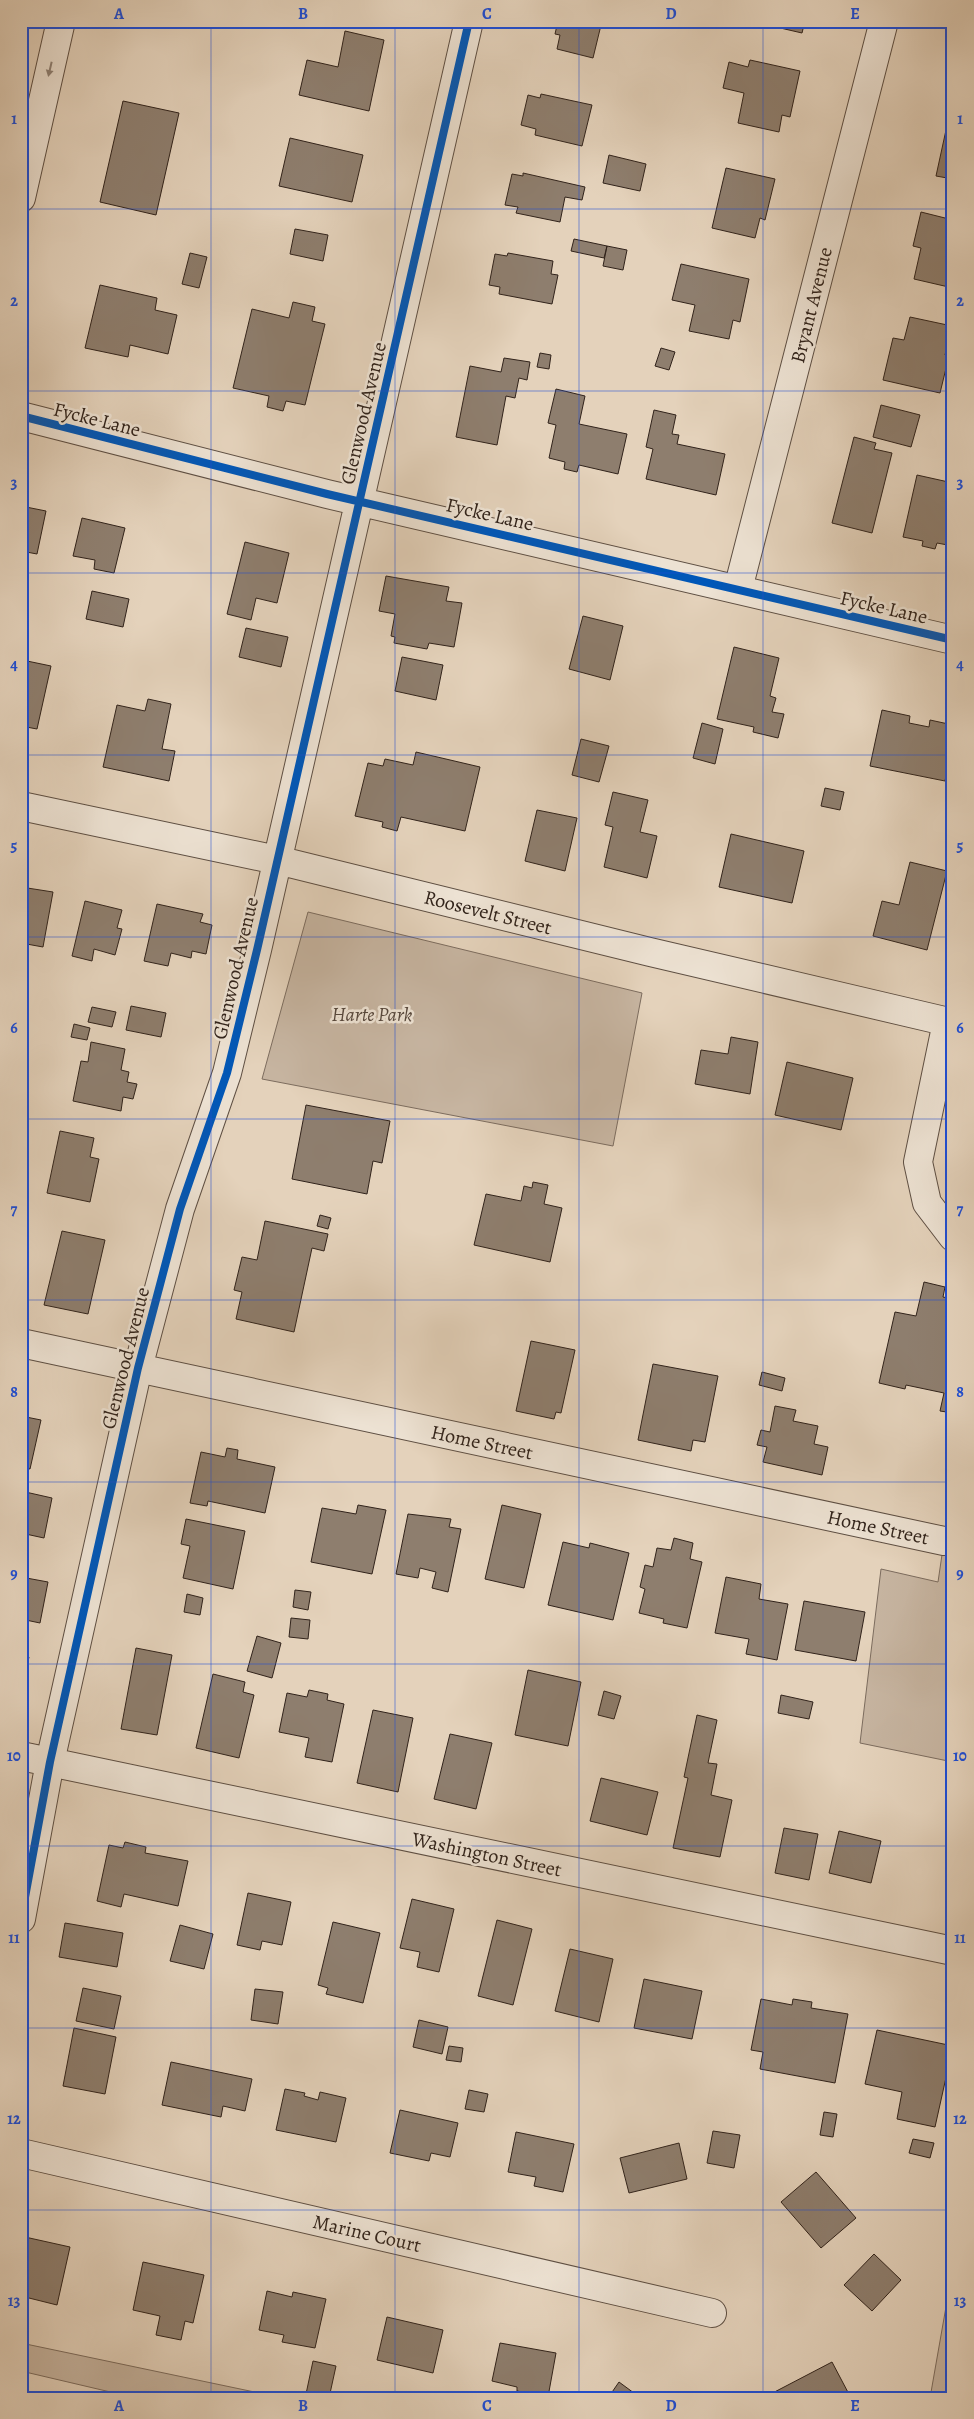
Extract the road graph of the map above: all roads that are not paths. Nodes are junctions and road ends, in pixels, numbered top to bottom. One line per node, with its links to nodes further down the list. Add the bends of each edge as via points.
1 (60, 21): 4 (street, one-way to 4)
2 (469, 21): 6 (street, Glenwood Avenue)
3 (884, 21): 7 (street, Bryant Avenue)
4 (21, 198)
5 (21, 416): 6 (street, Fycke Lane)
6 (359, 501): 7 (street, Fycke Lane); 10 (street, Glenwood Avenue)
7 (738, 589): 8 (street, Fycke Lane)
8 (953, 640)
9 (21, 806): 10 (street, Roosevelt Street)
10 (277, 860): 11 (street, Roosevelt Street); 14 (street, Glenwood Avenue, via 226,1072 180,1209)
11 (950, 1022): 12 (street, via 918,1162 927,1203)
12 (953, 1237)
13 (21, 1343): 14 (street, Home Street)
14 (138, 1368): 15 (street, Home Street); 17 (street, Glenwood Avenue)
15 (944, 1541)
16 (21, 1756): 17 (street, Washington Street)
17 (50, 1762): 18 (street, Glenwood Avenue); 19 (street, Washington Street)
18 (21, 1919)
19 (953, 1951)
20 (21, 2153): 21 (street, Marine Court)
21 (712, 2313)

